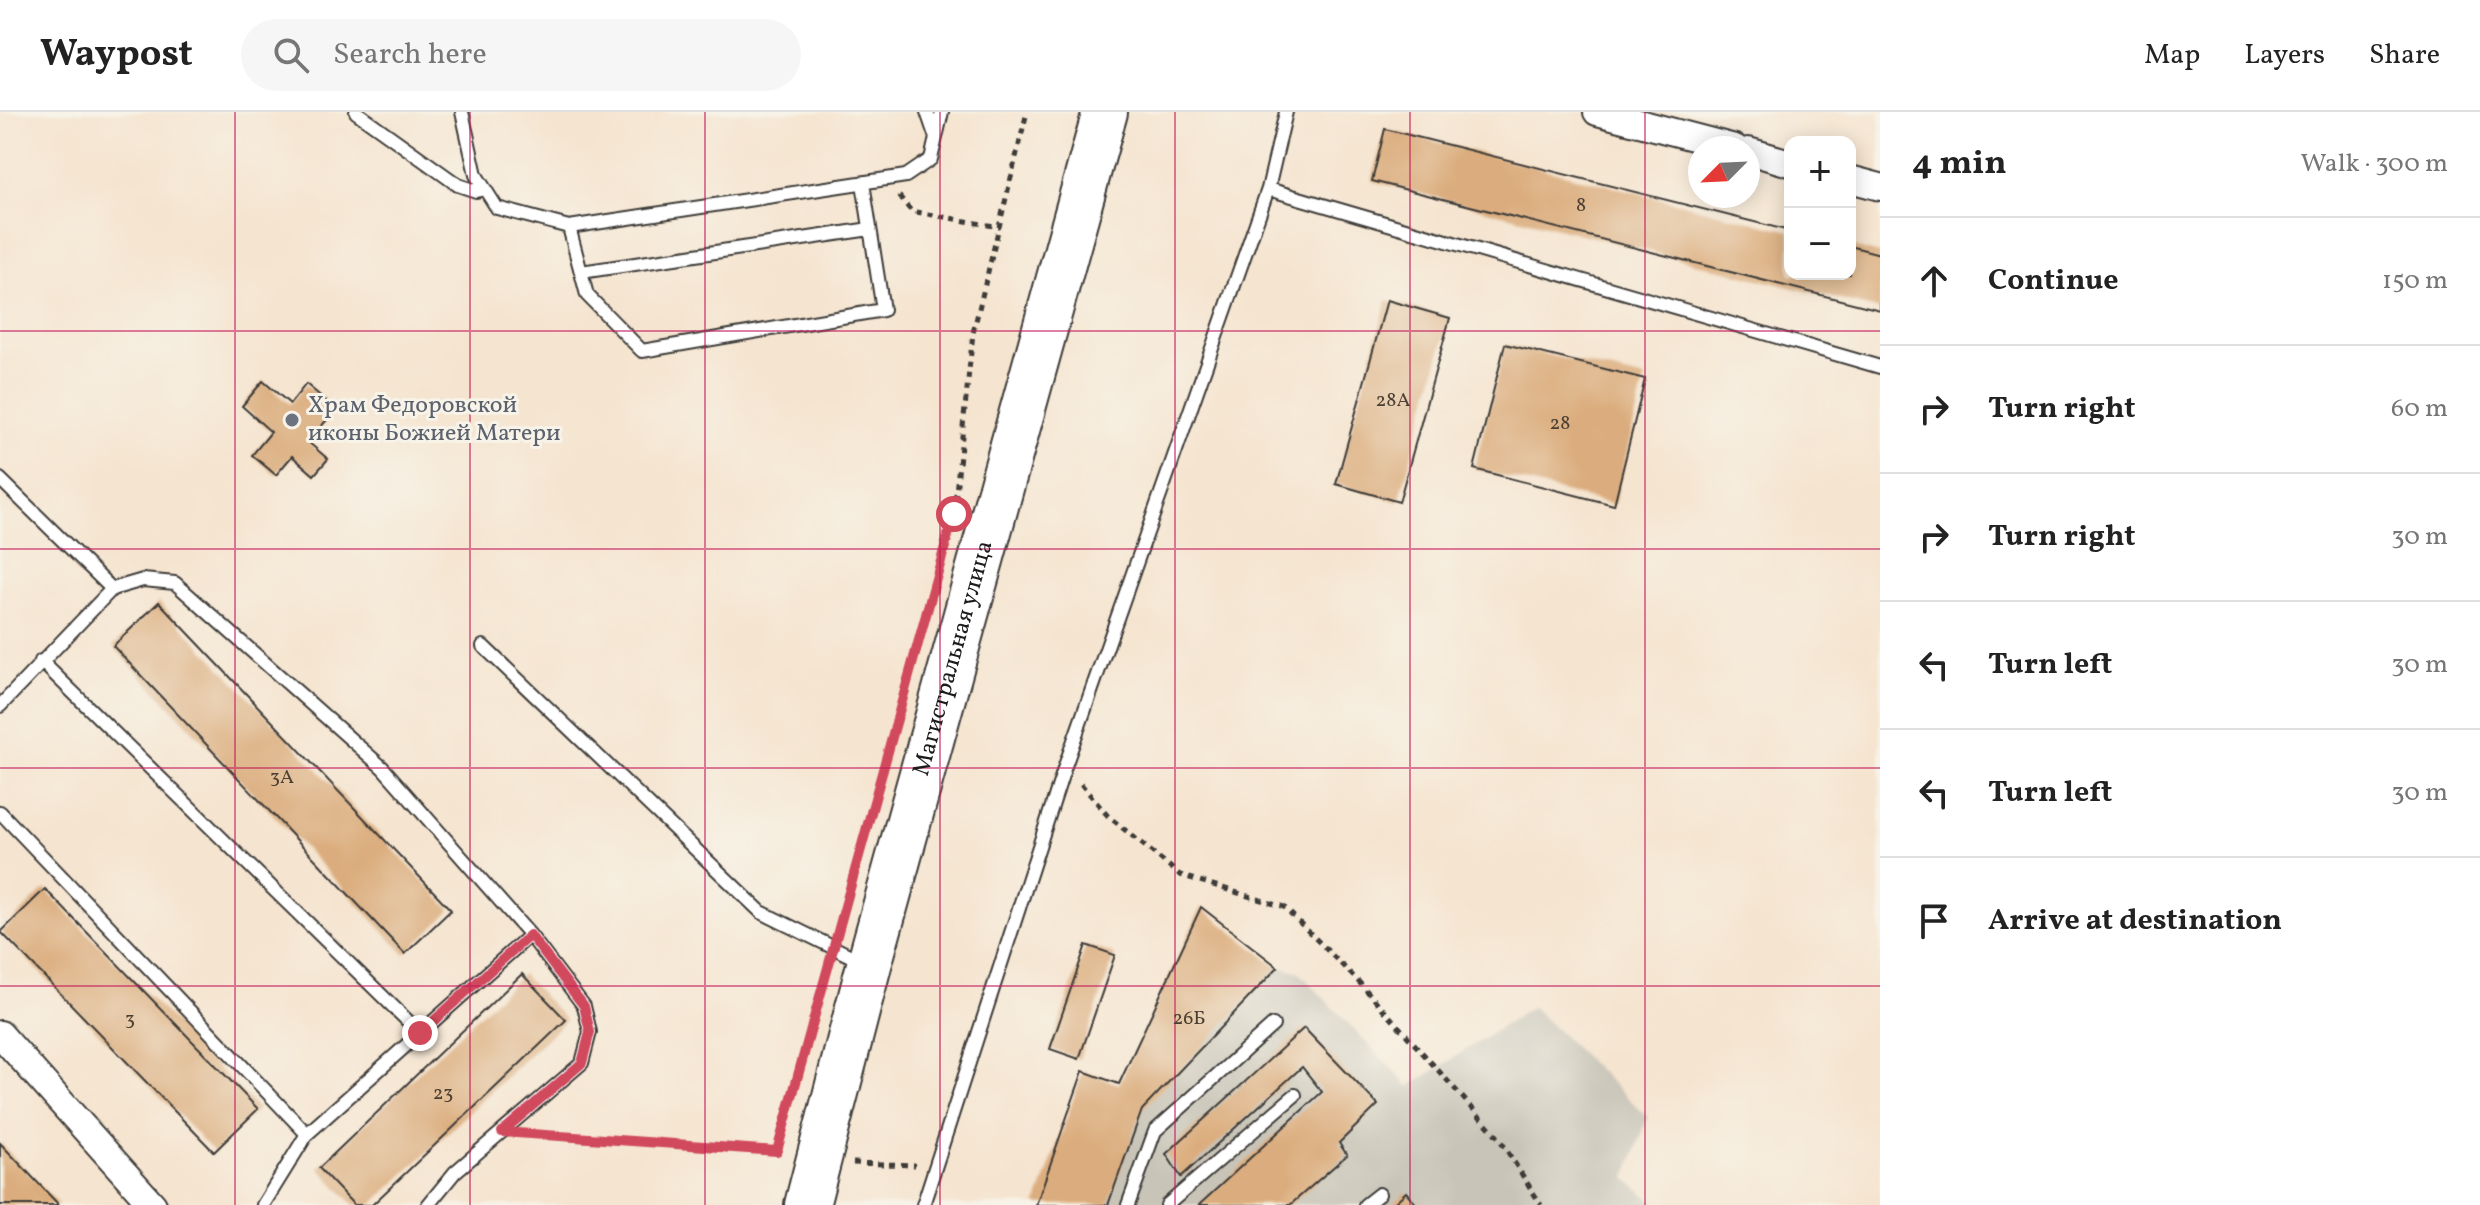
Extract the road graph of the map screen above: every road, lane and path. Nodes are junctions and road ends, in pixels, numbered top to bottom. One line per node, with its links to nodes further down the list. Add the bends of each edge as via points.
1 (356, 112): 17 (lane, via 458,185)
2 (462, 112): 17 (lane, via 476,175)
3 (927, 112): 10 (lane)
4 (942, 112): 10 (lane)
5 (1027, 112): 20 (path)
6 (1105, 112): 33 (highway, Магистральная улица)
7 (1286, 112): 18 (lane)
8 (1597, 112): 9 (street)
9 (1689, 136)
10 (936, 138): 13 (lane, via 931,159 906,176)
11 (1760, 154): 12 (street)
12 (1784, 161)
13 (886, 179): 15 (lane); 20 (path, via 911,211)
14 (1856, 181): 16 (street)
15 (863, 183): 19 (lane); 21 (lane)
16 (1880, 187)
17 (485, 189): 19 (lane, via 497,208)
18 (1268, 189): 23 (lane); 30 (lane)
19 (569, 227): 22 (lane)
20 (999, 227): 25 (path, via 973,333)
21 (870, 229): 22 (lane); 22 (lane, via 883,310 642,351 587,295)
22 (581, 272)
23 (1880, 367)
24 (0, 479): 26 (lane)
25 (954, 514)
26 (112, 589): 28 (lane); 32 (lane, via 143,580 175,583 383,768)
27 (483, 646): 33 (lane, via 761,912)
28 (41, 661): 29 (lane); 36 (lane)
29 (0, 706)
30 (1065, 766): 42 (lane); 52 (path, via 1108,816 1180,875 1284,907 1499,1138)
31 (0, 812): 40 (lane)
32 (530, 935): 36 (lane); 39 (lane, via 584,1006 590,1032 582,1063)
33 (869, 965): 41 (highway, Магистральная улица)
34 (814, 1020): 41 (path)
35 (1273, 1025): 49 (lane, via 1155,1131)
36 (420, 1033): 40 (lane)
37 (0, 1034): 44 (street)
38 (1295, 1095): 50 (lane)
39 (502, 1132): 41 (path); 46 (lane, via 455,1172)
40 (307, 1134): 45 (lane)
41 (797, 1157): 42 (path); 47 (highway, Магистральная улица)
42 (936, 1166): 48 (lane)
43 (1379, 1194): 51 (lane)
44 (153, 1205)
45 (263, 1205)
46 (428, 1205)
47 (807, 1205)
48 (923, 1205)
49 (1128, 1205)
50 (1167, 1205)
51 (1365, 1205)
52 (1541, 1205)

